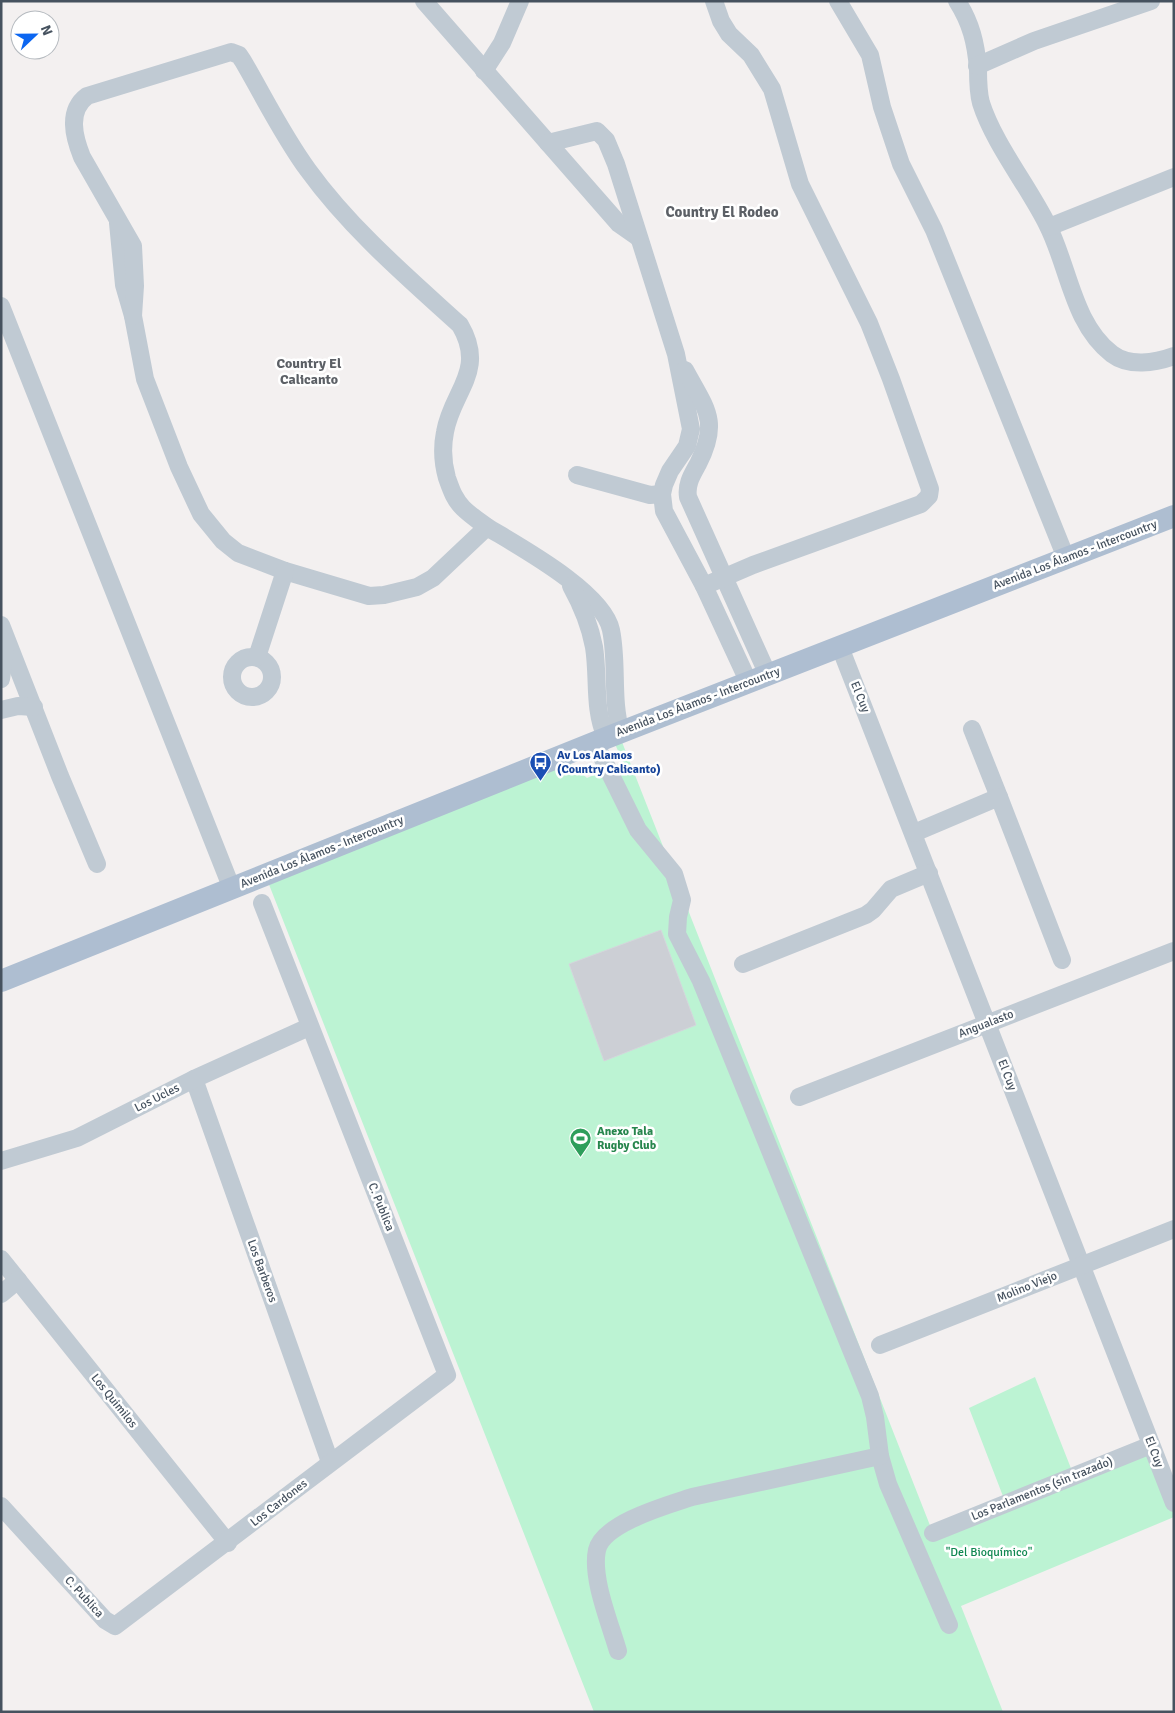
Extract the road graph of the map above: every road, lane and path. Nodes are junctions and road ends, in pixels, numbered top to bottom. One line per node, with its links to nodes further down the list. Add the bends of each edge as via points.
1 (424, 1): 8 (street)
2 (520, 1): 8 (street, via 502,43)
3 (714, 1): 22 (street, via 729,34 751,54 772,89 800,184 869,323 930,489 929,496 921,504)
4 (838, 1): 20 (street, via 870,55 901,164 934,230)
5 (957, 1): 7 (street, via 970,25)
6 (1144, 3): 7 (street, via 1034,40)
7 (977, 66): 11 (street, via 979,95 985,112)
8 (484, 71): 9 (street)
9 (548, 142): 12 (street, via 619,224); 12 (street, via 592,131 601,134 616,164)
10 (1174, 177): 11 (street)
11 (1048, 227): 15 (street, via 1085,322 1096,338 1112,354 1131,362 1150,362)
12 (639, 238): 14 (street)
13 (1, 306): 37 (street)
14 (676, 354): 17 (street, via 690,437 670,471); 22 (street, via 709,417 707,446 688,483 688,497)
15 (1174, 356)
16 (578, 475): 17 (street, via 650,495)
17 (662, 494): 23 (street, via 664,511)
18 (1174, 516): 20 (main road, Avenida Los Álamos - Intercountry)
19 (487, 526): 21 (street, via 433,578 417,587 384,595 369,596); 21 (street, via 463,508 452,494 443,451 445,431 470,365 467,337 460,325 387,259 330,198 307,169 239,55 224,53 87,96 79,102 73,119 77,144 118,221 124,285 145,379 179,468 202,514 223,541 238,553); 32 (street, via 594,601 609,622 615,708)
20 (1066, 558): 25 (main road, Avenida Los Álamos - Intercountry)
21 (284, 571): 26 (street)
22 (725, 577): 23 (street); 27 (street)
23 (704, 586): 27 (street)
24 (4, 632): 28 (street); 29 (street)
25 (840, 647): 27 (main road, Avenida Los Álamos - Intercountry); 34 (street, El Cuy)
26 (257, 657)
27 (759, 679): 32 (main road, Avenida Los Álamos - Intercountry)
28 (1, 680)
29 (34, 707): 30 (street); 35 (street)
30 (1, 710)
31 (972, 729): 33 (street)
32 (607, 738): 37 (main road, Avenida Los Álamos - Intercountry); 55 (street, via 638,830 666,863 679,887 682,900 677,934 701,981 870,1396)
33 (999, 797): 34 (street); 40 (street)
34 (914, 833): 36 (street, El Cuy)
35 (97, 864)
36 (929, 873): 41 (street, via 891,889 866,915); 43 (street, El Cuy)
37 (232, 889): 42 (main road, Avenida Los Álamos - Intercountry)
38 (262, 903): 44 (street, C. Publica)
39 (1174, 951): 43 (street, Angualasto)
40 (1062, 960)
41 (743, 964)
42 (1, 981)
43 (987, 1024): 46 (street, Angualasto); 50 (street, El Cuy)
44 (309, 1027): 45 (street, Los Ucles); 56 (street, C. Publica, via 447,1375)
45 (194, 1079): 47 (street, Los Ucles, via 77,1138); 56 (street, Los Barberos)
46 (799, 1097)
47 (1, 1162)
48 (1174, 1229): 50 (street, Molino Viejo)
49 (1, 1259): 51 (street, Los Quimilos)
50 (1082, 1266): 53 (street, Molino Viejo); 54 (street, El Cuy)
51 (18, 1280): 52 (street); 60 (street, Los Quimilos)
52 (1, 1294)
53 (880, 1345)
54 (1151, 1445): 57 (street, El Cuy); 59 (street, Los Parlamentos (sin trazado))
55 (880, 1456): 61 (street, via 888,1484); 62 (street, via 692,1497 616,1526 597,1548 596,1574)
56 (330, 1462): 60 (street, Los Cardones)
57 (1174, 1503)
58 (1, 1506): 60 (street, C. Publica, via 115,1626)
59 (933, 1534)
60 (228, 1543)
61 (949, 1625)
62 (618, 1651)

